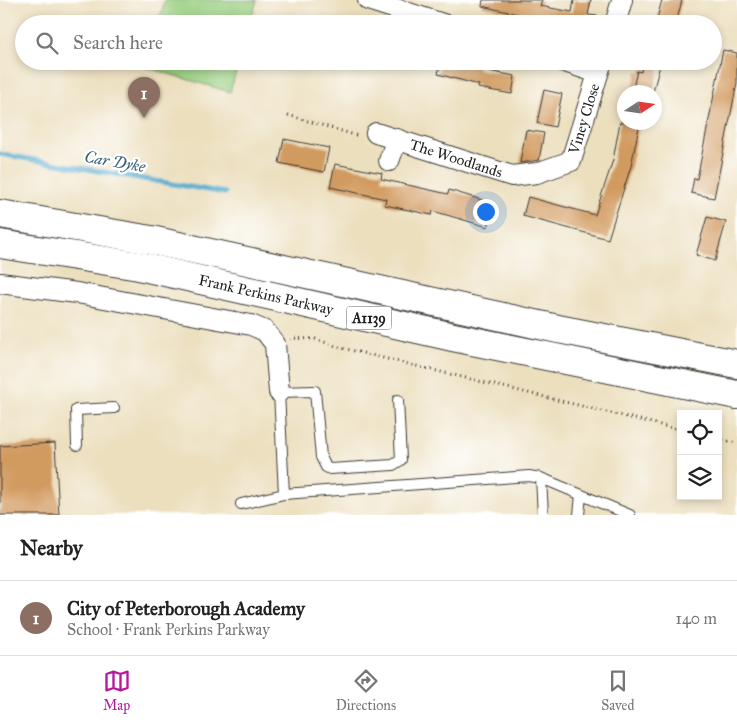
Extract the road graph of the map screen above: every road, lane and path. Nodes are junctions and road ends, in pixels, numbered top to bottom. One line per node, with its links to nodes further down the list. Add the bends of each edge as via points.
1 (368, 0): 3 (street)
2 (622, 0): 4 (street)
3 (415, 15)
4 (617, 15)
5 (599, 70): 10 (street, Viney Close, via 571,161)
6 (288, 115): 7 (path, via 368,139)
7 (376, 132): 8 (street, The Woodlands)
8 (397, 139): 9 (street); 10 (street, The Woodlands, via 512,176)
9 (389, 161)
10 (537, 173)
11 (0, 214): 17 (highway, Frank Perkins Parkway / A1139, via 151,240 558,329)
12 (0, 244): 14 (highway, Frank Perkins Parkway / A1139)
13 (0, 250): 14 (highway)
14 (61, 254): 18 (highway, Frank Perkins Parkway / A1139, via 139,266 453,337)
15 (0, 283): 16 (street, via 77,293 251,325 265,331)
16 (272, 340): 19 (street, via 279,368); 24 (path, via 285,337 315,339)
17 (732, 362)
18 (687, 385): 20 (highway, Frank Perkins Parkway / A1139); 22 (highway)
19 (279, 392): 21 (lane, via 315,391 321,457 330,469 394,465 401,460); 29 (lane)
20 (737, 395)
21 (398, 400)
22 (737, 400)
23 (114, 408): 27 (lane, via 76,410)
24 (677, 429)
25 (722, 440): 26 (path)
26 (737, 443)
27 (77, 445)
28 (540, 478): 29 (lane, via 511,477); 30 (lane); 33 (lane)
29 (284, 494): 31 (lane)
30 (581, 495): 32 (lane); 34 (lane)
31 (241, 504)
32 (619, 513): 35 (lane)
33 (543, 515)
34 (579, 515)
35 (630, 515)

